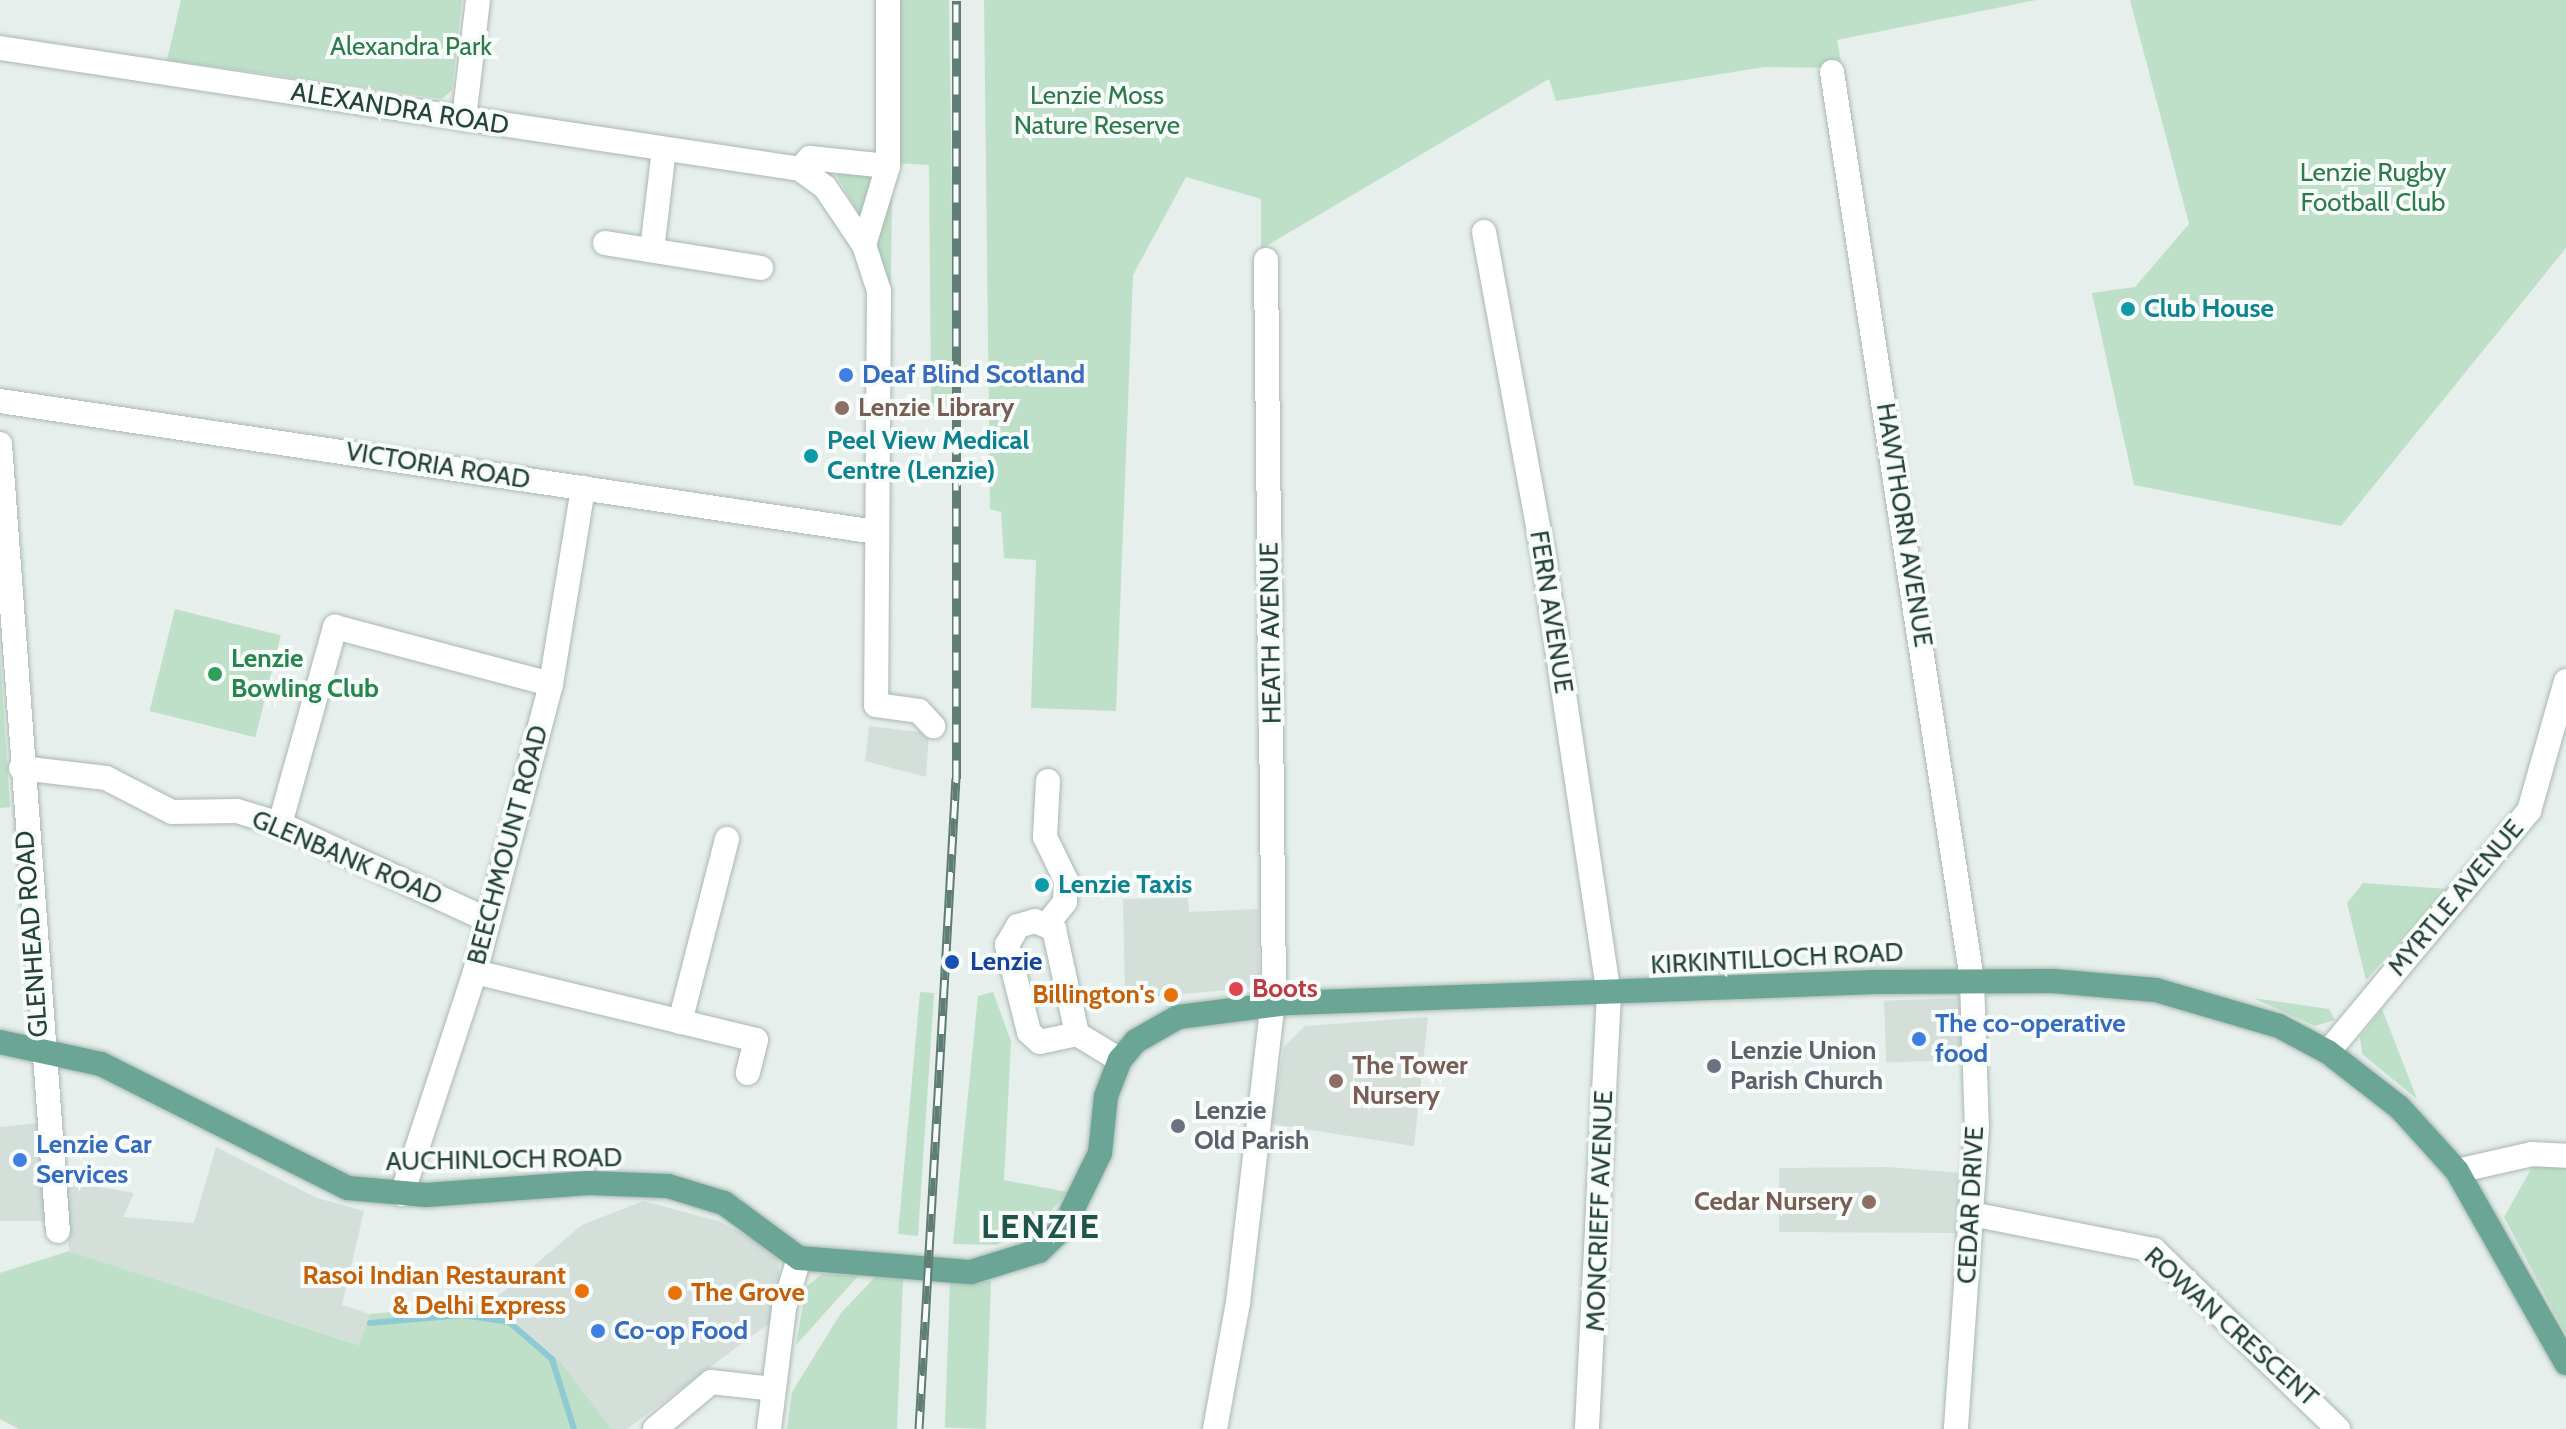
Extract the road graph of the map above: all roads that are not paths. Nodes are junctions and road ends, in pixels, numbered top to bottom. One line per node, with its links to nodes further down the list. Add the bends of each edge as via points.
1 (478, 0): 5 (street)
2 (888, 0): 7 (street)
3 (0, 48): 5 (street, ALEXANDRA ROAD)
4 (1832, 72): 31 (street, HAWTHORN AVENUE)
5 (464, 119): 6 (street, ALEXANDRA ROAD)
6 (664, 150): 8 (street, ALEXANDRA ROAD); 12 (street)
7 (888, 166): 8 (street, ALEXANDRA ROAD, via 810,158); 11 (street)
8 (800, 169): 11 (street, via 841,208)
9 (1484, 232): 32 (street, FERN AVENUE, via 1542,547)
10 (605, 243): 12 (street)
11 (864, 245): 18 (street, via 879,291)
12 (652, 250): 14 (street)
13 (1266, 260): 33 (street, HEATH AVENUE)
14 (761, 268)
15 (0, 401): 17 (street, VICTORIA ROAD)
16 (0, 444): 19 (street, GLENHEAD ROAD)
17 (583, 488): 18 (street, VICTORIA ROAD); 21 (street, BEECHMOUNT ROAD)
18 (875, 532): 22 (street, via 876,705 919,711)
19 (6, 641): 23 (street, GLENHEAD ROAD)
20 (2566, 681): 38 (street, MYRTLE AVENUE, via 2529,811)
21 (551, 684): 26 (street, via 335,627); 28 (street, BEECHMOUNT ROAD)
22 (933, 726)
23 (21, 768): 25 (street, GLENHEAD ROAD); 26 (street, GLENBANK ROAD, via 106,778 172,812 237,811)
24 (1048, 781): 29 (street, via 1045,837 1066,880 1065,902)
25 (11, 819): 37 (street, GLENHEAD ROAD)
26 (280, 824): 28 (street, GLENBANK ROAD)
27 (727, 839): 34 (street)
28 (488, 920): 30 (street, BEECHMOUNT ROAD)
29 (1048, 923): 35 (street); 35 (street, via 1009,932 1023,1013 1040,1042)
30 (475, 972): 34 (street); 43 (street, BEECHMOUNT ROAD)
31 (1972, 980): 32 (main road, KIRKINTILLOCH ROAD); 38 (main road, KIRKINTILLOCH ROAD, via 2053,981 2213,1001); 44 (street, CEDAR DRIVE)
32 (1609, 993): 33 (main road, KIRKINTILLOCH ROAD); 52 (street, MONCRIEFF AVENUE)
33 (1272, 1006): 39 (main road, KIRKINTILLOCH ROAD, via 1178,1017 1136,1041); 51 (street, HEATH AVENUE, via 1238,1303)
34 (680, 1022): 40 (street, via 756,1040)
35 (1077, 1034): 39 (street)
36 (0, 1042): 37 (main road, AUCHINLOCH ROAD)
37 (40, 1047): 43 (main road, AUCHINLOCH ROAD, via 101,1064 294,1166 348,1188); 45 (street, GLENHEAD ROAD)
38 (2328, 1052): 42 (main road, KIRKINTILLOCH ROAD, via 2399,1107)
39 (1120, 1060): 46 (main road, via 1082,1202 1039,1251 971,1272)
40 (748, 1073)
41 (2566, 1156): 42 (street, via 2532,1154)
42 (2457, 1171): 47 (main road, KIRKINTILLOCH ROAD)
43 (402, 1194): 46 (main road, AUCHINLOCH ROAD, via 589,1183 668,1186 724,1203)
44 (1972, 1214): 53 (street, CEDAR DRIVE); 54 (street, ROWAN CRESCENT, via 2154,1250)
45 (58, 1231)
46 (799, 1258): 48 (street)
47 (2566, 1363)
48 (773, 1389): 49 (street, via 711,1382); 50 (street)
49 (655, 1429)
50 (769, 1429)
51 (1215, 1429)
52 (1587, 1429)
53 (1956, 1429)
54 (2338, 1429)

